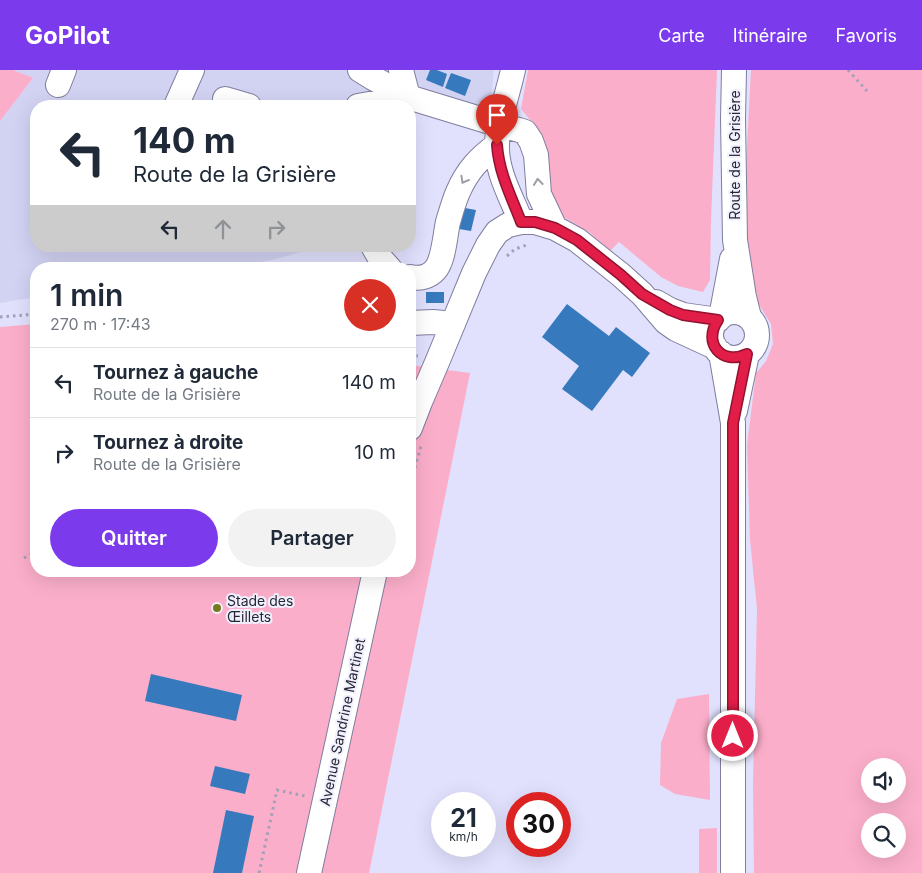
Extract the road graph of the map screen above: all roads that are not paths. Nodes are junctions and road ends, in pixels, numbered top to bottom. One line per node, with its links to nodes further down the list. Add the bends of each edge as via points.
1 (192, 70): 7 (street)
2 (401, 70): 10 (street)
3 (513, 70): 12 (street)
4 (734, 70): 15 (street, Route de la Grisière)
5 (368, 73): 9 (street)
6 (225, 99): 8 (street)
7 (179, 100)
8 (228, 100)
9 (402, 100)
10 (404, 100)
11 (416, 106): 12 (street)
12 (498, 135): 13 (street, via 498,158); 14 (street, one-way to 12, via 540,194 531,141 525,132 519,130); 16 (street, one-way to 16, via 465,177 457,193 435,271 425,277)
13 (521, 222): 14 (street); 21 (street, via 497,232 488,245)
14 (555, 228): 17 (street, via 577,240)
15 (735, 240): 18 (street, Route de la Grisière); 19 (street, Route de la Grisière)
16 (416, 277)
17 (642, 294): 19 (street, via 683,315); 22 (street, via 666,322)
18 (748, 317): 19 (street, via 735,312); 23 (street, Route de la Grisière, via 754,324 757,340)
19 (719, 318): 22 (street, Route de la Grisière, via 712,333 712,341)
20 (416, 322): 21 (street)
21 (453, 324): 25 (street, via 420,402)
22 (718, 350): 23 (street, via 734,358); 24 (street, Route de la Grisière)
23 (747, 354): 24 (street, Route de la Grisière)
24 (733, 423): 28 (street, Route de la Grisière)
25 (416, 436)
26 (374, 577): 27 (street, Avenue Sandrine Martinet)
27 (310, 873)
28 (733, 873)

